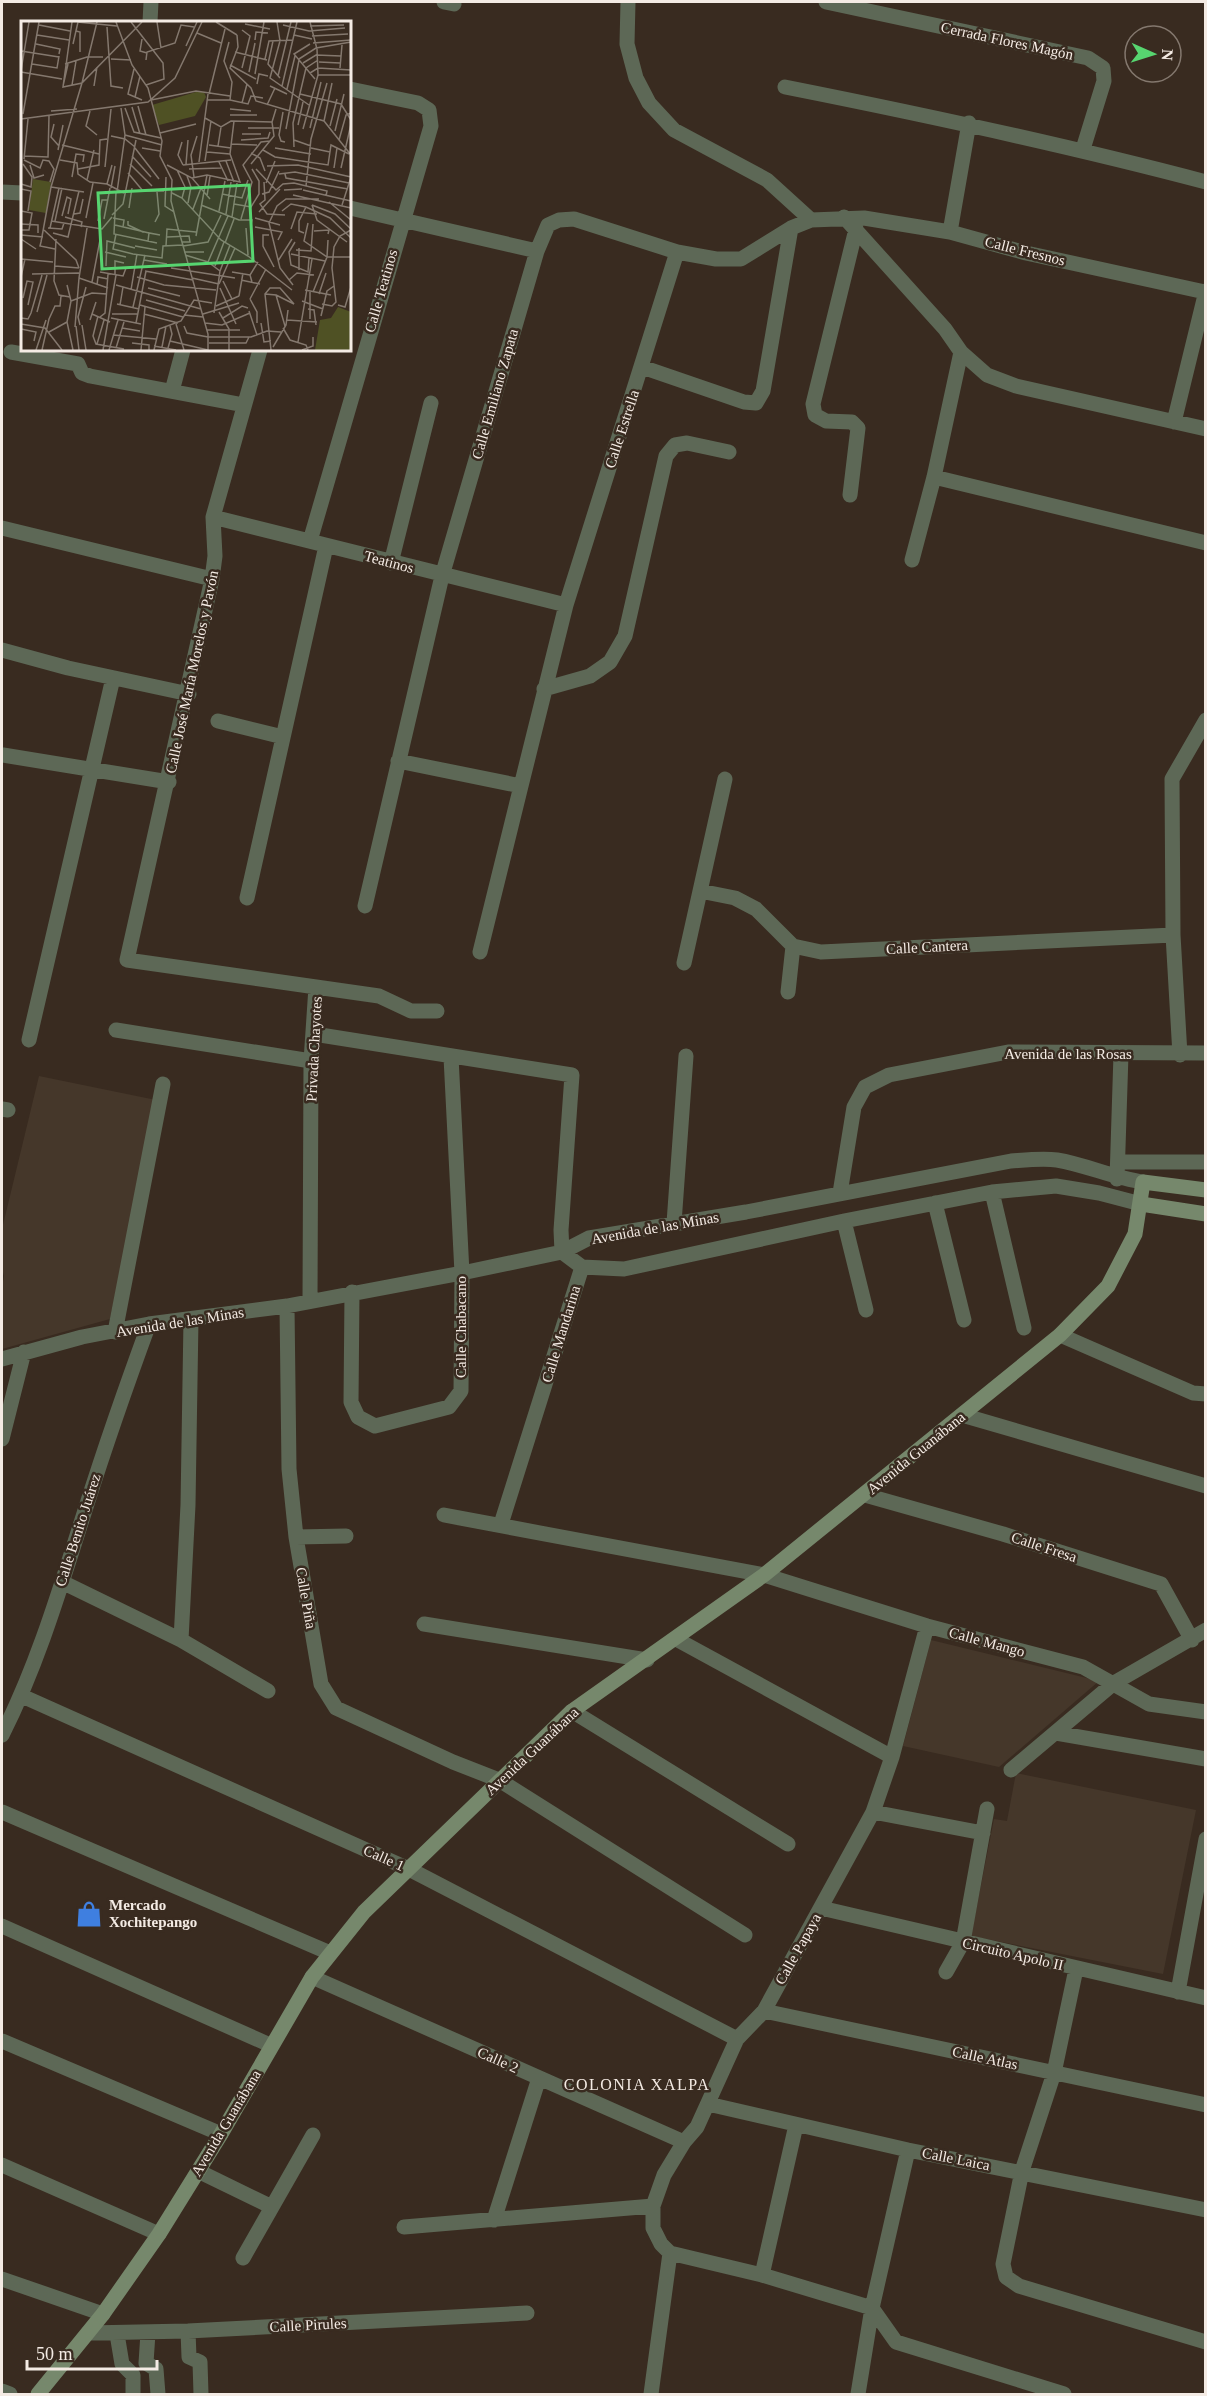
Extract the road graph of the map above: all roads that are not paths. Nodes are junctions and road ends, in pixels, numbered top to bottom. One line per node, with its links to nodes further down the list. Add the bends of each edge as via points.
1 (151, 2): 4 (street)
2 (628, 2): 15 (street, via 627,44 636,78 650,104 674,130 767,180)
3 (826, 2): 8 (street, Cerrada Flores Magón, via 1088,58 1103,68 1104,81)
4 (150, 21)
5 (785, 87): 7 (street)
6 (351, 89): 16 (street, Calle Teatinos, via 418,103 429,110 431,126)
7 (969, 123): 8 (street); 19 (street)
8 (1083, 149): 9 (street)
9 (1206, 182)
10 (2, 192): 11 (street)
11 (21, 193)
12 (351, 208): 16 (street)
13 (844, 217): 15 (street, Calle Fresnos); 18 (street); 19 (street, Calle Fresnos)
14 (559, 220): 20 (street, Calle Emiliano Zapata, via 548,225); 21 (street, Calle Fresnos, via 574,219)
15 (811, 220): 17 (street, Calle Fresnos)
16 (401, 222): 20 (street); 39 (street, Calle Teatinos)
17 (791, 228): 21 (street, Calle Fresnos, via 741,259); 28 (street, via 764,391 756,403)
18 (856, 229): 26 (street); 36 (street, via 813,404 815,415 826,421 852,422 858,428)
19 (950, 232): 22 (street, Calle Fresnos)
20 (537, 251): 44 (street, Calle Emiliano Zapata)
21 (677, 252): 28 (street, Calle Estrella)
22 (1205, 300): 32 (street)
23 (183, 351): 29 (street)
24 (260, 351): 31 (street, Calle José María Morelos y Pavón)
25 (11, 352): 27 (street)
26 (961, 352): 32 (street, via 987,375 1016,386); 35 (street)
27 (78, 357): 29 (street, via 82,374)
28 (642, 367): 46 (street, Calle Estrella)
29 (172, 391): 31 (street)
30 (431, 403): 43 (street)
31 (244, 405): 37 (street, Calle José María Morelos y Pavón)
32 (1174, 422): 33 (street)
33 (1206, 429)
34 (729, 452): 49 (street, via 687,443 675,445 666,456 625,636 610,662 590,676)
35 (934, 477): 40 (street); 42 (street)
36 (850, 495)
37 (213, 517): 39 (street, Teatinos); 45 (street, Calle José María Morelos y Pavón)
38 (2, 528): 45 (street)
39 (310, 541): 41 (street, Teatinos)
40 (1206, 543)
41 (326, 546): 43 (street, Teatinos); 53 (street)
42 (912, 560)
43 (392, 563): 44 (street, Teatinos)
44 (442, 576): 46 (street, Teatinos); 55 (street, Calle Emiliano Zapata)
45 (212, 579): 50 (street, Calle José María Morelos y Pavón)
46 (566, 605): 49 (street, Calle Estrella)
47 (2, 650): 48 (street)
48 (113, 678): 50 (street); 56 (street)
49 (544, 689): 59 (street, Calle Estrella)
50 (189, 694): 58 (street, Calle José María Morelos y Pavón)
51 (1206, 720): 63 (street, via 1172,779)
52 (218, 721): 53 (street)
53 (282, 736): 61 (street)
54 (3, 755): 56 (street)
55 (398, 761): 59 (street); 62 (street, Calle Emiliano Zapata)
56 (93, 768): 58 (street); 73 (street)
57 (725, 779): 60 (street)
58 (169, 782): 66 (street, Calle José María Morelos y Pavón)
59 (521, 786): 65 (street, Calle Estrella)
60 (700, 891): 64 (street, via 735,898 756,909); 67 (street)
61 (247, 898)
62 (365, 906)
63 (1173, 935): 64 (street, Calle Cantera, via 821,952); 76 (street)
64 (794, 946): 69 (street)
65 (480, 952)
66 (127, 960): 68 (street, Privada Chayotes)
67 (684, 963)
68 (316, 987): 70 (street, via 379,996 411,1011); 72 (street, Privada Chayotes)
69 (788, 992)
70 (437, 1011)
71 (116, 1030): 79 (street)
72 (314, 1034): 78 (street); 79 (street, Privada Chayotes)
73 (29, 1040)
74 (1206, 1053): 76 (street, Avenida de las Rosas)
75 (1121, 1054): 76 (street, Avenida de las Rosas); 81 (street); 87 (street, Avenida de las Rosas, via 1008,1052 889,1075 865,1087 854,1107)
76 (1180, 1055)
77 (686, 1056): 92 (street)
78 (451, 1057): 93 (street, via 572,1075); 95 (street, Calle Chabacano)
79 (311, 1061): 97 (street, Privada Chayotes)
80 (163, 1084): 104 (street)
81 (1118, 1162): 82 (street); 83 (street)
82 (1206, 1162)
83 (1117, 1179): 84 (street, Avenida de las Minas); 87 (street, Avenida de las Minas, via 1082,1165 1054,1160 1011,1161)
84 (1143, 1182): 85 (street, Avenida de las Minas); 89 (street, Avenida Guanábana)
85 (1206, 1190)
86 (992, 1192): 88 (street, Avenida de las Minas); 89 (street, Avenida de las Minas, via 1056,1186); 103 (street)
87 (840, 1193): 92 (street, Avenida de las Minas)
88 (935, 1203): 91 (street, Avenida de las Minas); 101 (street)
89 (1141, 1204): 90 (street, Avenida de las Minas); 105 (street, Avenida Guanábana, via 1135,1234 1108,1286)
90 (1206, 1214)
91 (844, 1221): 94 (street, Avenida de las Minas, via 624,1269); 99 (street)
92 (674, 1223): 93 (street, Avenida de las Minas, via 589,1238)
93 (562, 1252): 94 (street, Calle Mandarina); 95 (street, Avenida de las Minas)
94 (582, 1267): 114 (street, Calle Mandarina)
95 (462, 1273): 96 (street, Avenida de las Minas); 96 (street, Calle Chabacano, via 461,1391 448,1407 375,1426 358,1417 351,1402)
96 (352, 1292): 97 (street, Avenida de las Minas)
97 (310, 1301): 98 (street, Avenida de las Minas)
98 (287, 1306): 100 (street, Avenida de las Minas); 116 (street, Calle Piña, via 289,1469)
99 (866, 1310)
100 (191, 1319): 102 (street, Avenida de las Minas); 123 (street)
101 (964, 1320)
102 (149, 1324): 104 (street, Avenida de las Minas); 118 (street, Calle Benito Juárez)
103 (1024, 1328)
104 (115, 1332): 106 (street, Avenida de las Minas, via 82,1336)
105 (1060, 1335): 108 (street, via 1193,1393); 109 (street, Avenida Guanábana)
106 (24, 1352): 107 (street, Avenida de las Minas); 110 (street)
107 (2, 1359)
108 (1206, 1394)
109 (962, 1415): 111 (street); 112 (street, Avenida Guanábana)
110 (2, 1439)
111 (1206, 1486)
112 (866, 1495): 117 (street, Avenida Guanábana); 124 (street, Calle Fresa, via 1161,1584)
113 (444, 1515): 114 (street)
114 (501, 1524): 117 (street)
115 (346, 1536): 116 (street)
116 (296, 1537): 136 (street, Calle Piña, via 321,1683 336,1708)
117 (764, 1575): 120 (street, Calle Mango); 122 (street, Avenida Guanábana)
118 (62, 1582): 123 (street); 128 (street, Calle Benito Juárez)
119 (424, 1624): 125 (street)
120 (927, 1626): 126 (street, Calle Mango, via 1083,1667); 133 (street, Calle Papaya)
121 (1206, 1630): 124 (street)
122 (675, 1639): 125 (street, Avenida Guanábana); 133 (street)
123 (181, 1640): 127 (street)
124 (1192, 1640): 126 (street)
125 (647, 1660): 129 (street, Avenida Guanábana)
126 (1114, 1683): 130 (street, Calle Mango, via 1149,1704); 131 (street)
127 (268, 1691)
128 (22, 1696): 132 (street, Calle Benito Juárez); 143 (street, Calle 1)
129 (572, 1711): 136 (street, Avenida Guanábana); 142 (street)
130 (1206, 1712)
131 (1056, 1733): 134 (street); 135 (street)
132 (2, 1735)
133 (892, 1757): 139 (street, Calle Papaya)
134 (1206, 1759)
135 (1011, 1770)
136 (499, 1780): 143 (street, Avenida Guanábana); 147 (street, Calle Piña)
137 (987, 1809): 140 (street)
138 (2, 1812): 149 (street)
139 (873, 1812): 140 (street); 145 (street, Calle Papaya)
140 (983, 1833): 148 (street)
141 (1206, 1839): 144 (street)
142 (788, 1844)
143 (409, 1869): 149 (street, Avenida Guanábana, via 364,1912); 156 (street, Calle 1)
144 (1201, 1889): 153 (street)
145 (821, 1908): 148 (street, Circuito Apolo II); 155 (street, Calle Papaya)
146 (2, 1926): 158 (street)
147 (745, 1935)
148 (963, 1942): 150 (street, Circuito Apolo II); 151 (street)
149 (330, 1953): 152 (street, Avenida Guanábana)
150 (1076, 1969): 153 (street, Circuito Apolo II); 159 (street)
151 (946, 1972)
152 (312, 1977): 158 (street, Avenida Guanábana); 160 (street, Calle 2)
153 (1178, 1992): 154 (street, Circuito Apolo II)
154 (1206, 1998)
155 (764, 2012): 156 (street, Calle Papaya); 159 (street, Calle Atlas)
156 (737, 2039): 161 (street, Calle Papaya)
157 (2, 2041): 164 (street)
158 (270, 2046): 164 (street, Avenida Guanábana)
159 (1054, 2073): 162 (street, Calle Atlas); 170 (street)
160 (539, 2078): 166 (street, Calle 2); 174 (street)
161 (708, 2104): 163 (street, Calle Laica); 166 (street, Calle Papaya)
162 (1206, 2105)
163 (796, 2126): 167 (street, Calle Laica); 179 (street)
164 (221, 2134): 169 (street, Avenida Guanábana)
165 (313, 2135): 172 (street)
166 (684, 2142): 171 (street, Calle Papaya, via 664,2175)
167 (908, 2150): 170 (street, Calle Laica); 181 (street)
168 (2, 2164): 176 (street)
169 (198, 2171): 172 (street); 176 (street, Avenida Guanábana)
170 (1022, 2171): 173 (street, Calle Laica); 188 (street, via 1004,2264 1006,2277 1019,2286)
171 (653, 2206): 174 (street); 177 (street, Calle Papaya, via 653,2228)
172 (272, 2207): 178 (street)
173 (1206, 2210)
174 (494, 2220): 175 (street)
175 (404, 2227)
176 (159, 2234): 183 (street, Avenida Guanábana)
177 (670, 2253): 179 (street); 196 (street)
178 (243, 2258)
179 (762, 2275): 181 (street)
180 (2, 2279): 183 (street)
181 (872, 2308): 189 (street, via 896,2342); 197 (street)
182 (527, 2313): 184 (street, Calle Pirules)
183 (104, 2314): 186 (street, Avenida Guanábana)
184 (188, 2331): 185 (street, Calle Pirules); 195 (street, via 189,2358 200,2362)
185 (148, 2332): 187 (street, Calle Pirules); 194 (street, via 146,2363 156,2369)
186 (88, 2333): 187 (street, Calle Pirules); 192 (street, Avenida Guanábana)
187 (117, 2334): 193 (street, via 122,2364 133,2375)
188 (1206, 2342)
189 (1018, 2388): 198 (street)
190 (2, 2391): 191 (street)
191 (9, 2394)
192 (38, 2394)
193 (133, 2394)
194 (158, 2394)
195 (201, 2394)
196 (651, 2394)
197 (858, 2394)
198 (1064, 2394)

